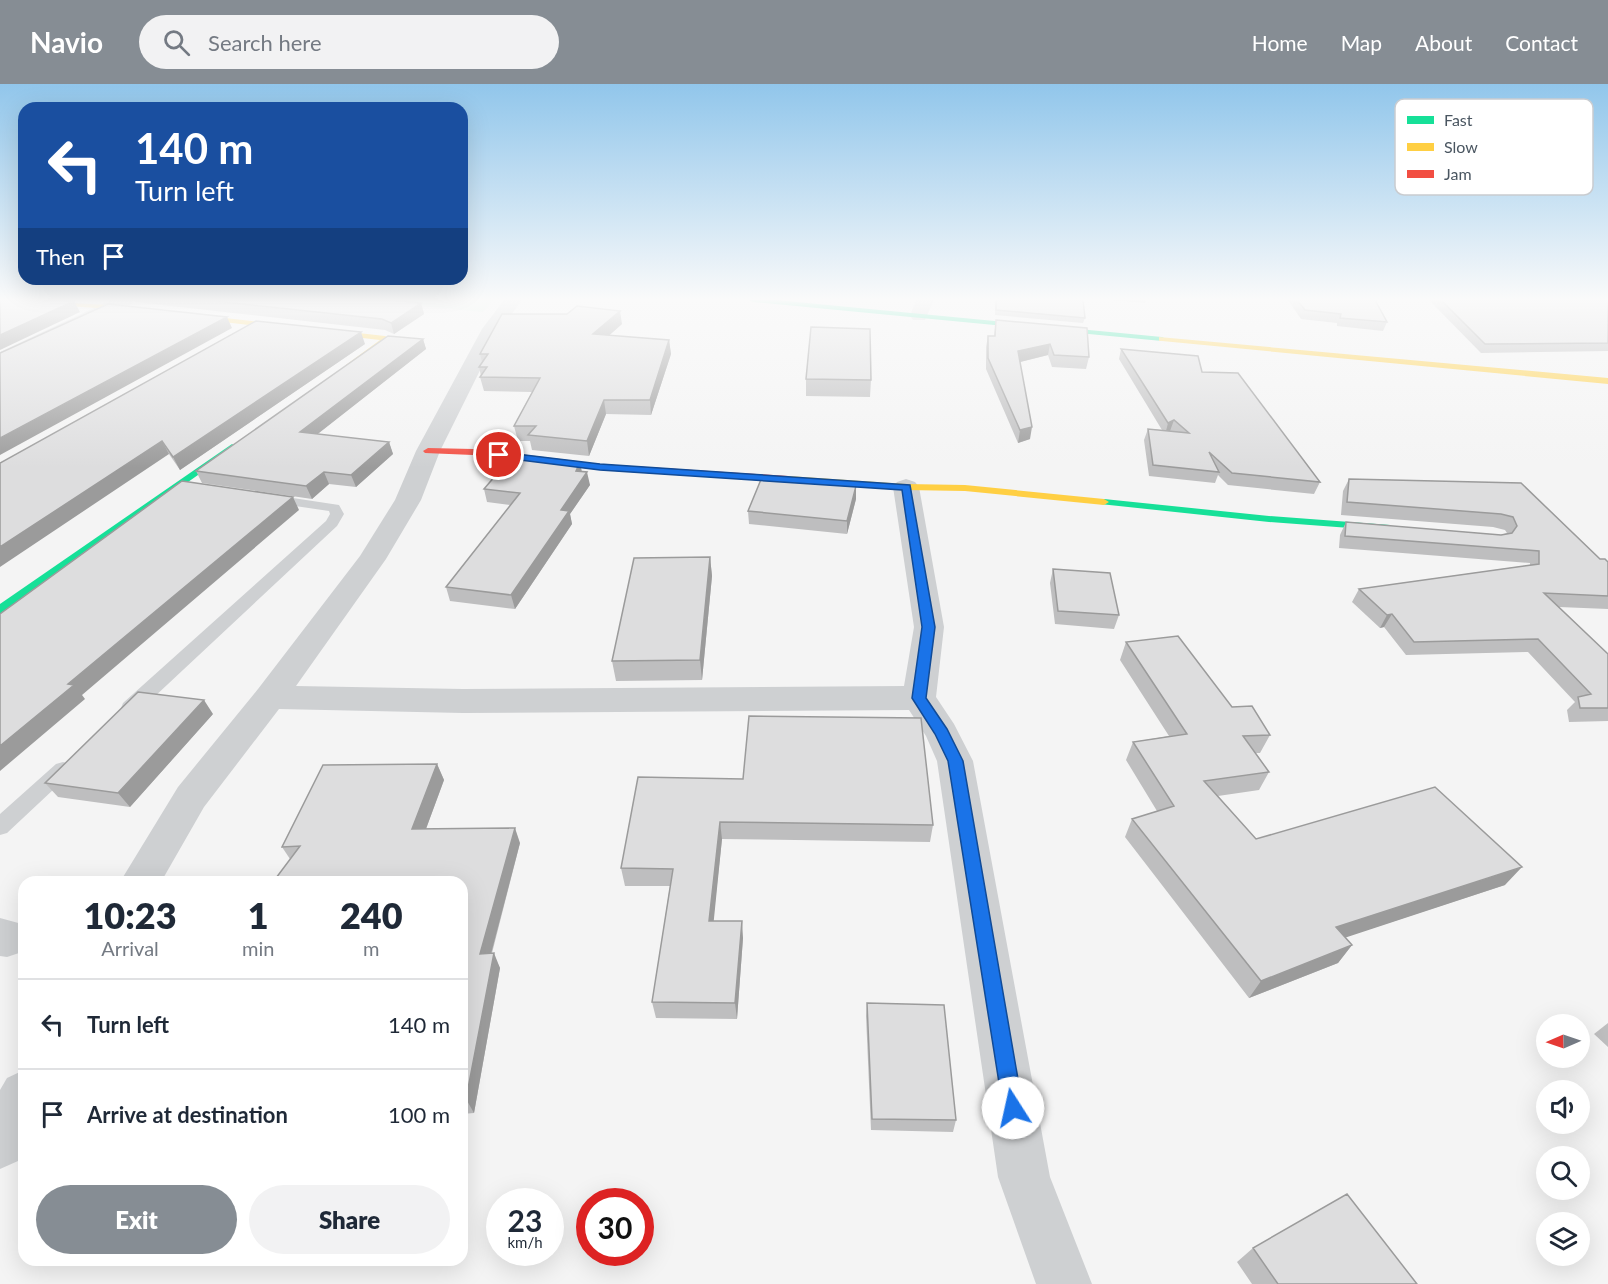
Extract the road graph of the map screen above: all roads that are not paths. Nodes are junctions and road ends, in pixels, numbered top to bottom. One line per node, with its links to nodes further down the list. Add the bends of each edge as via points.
1 (364, 356): 4 (street)
2 (477, 356): 7 (street)
3 (1373, 356): 5 (street)
4 (341, 372)
5 (1608, 381)
6 (244, 440): 8 (street)
7 (428, 451): 9 (street, via 473,452 600,467); 14 (street, via 408,500 372,559)
8 (176, 486): 10 (lane); 13 (street)
9 (906, 487): 12 (street, via 965,488); 15 (street, via 929,627)
10 (199, 489)
11 (255, 497): 16 (lane, via 334,508 337,513 332,523)
12 (1399, 529)
13 (0, 610)
14 (270, 696): 15 (street, via 463,701); 19 (street, via 191,797)
15 (919, 698): 22 (street, via 955,761 1024,1177)
16 (114, 723)
17 (79, 755): 18 (lane)
18 (0, 827)
19 (144, 876)
20 (18, 1107): 21 (street)
21 (0, 1143)
22 (1064, 1284)

